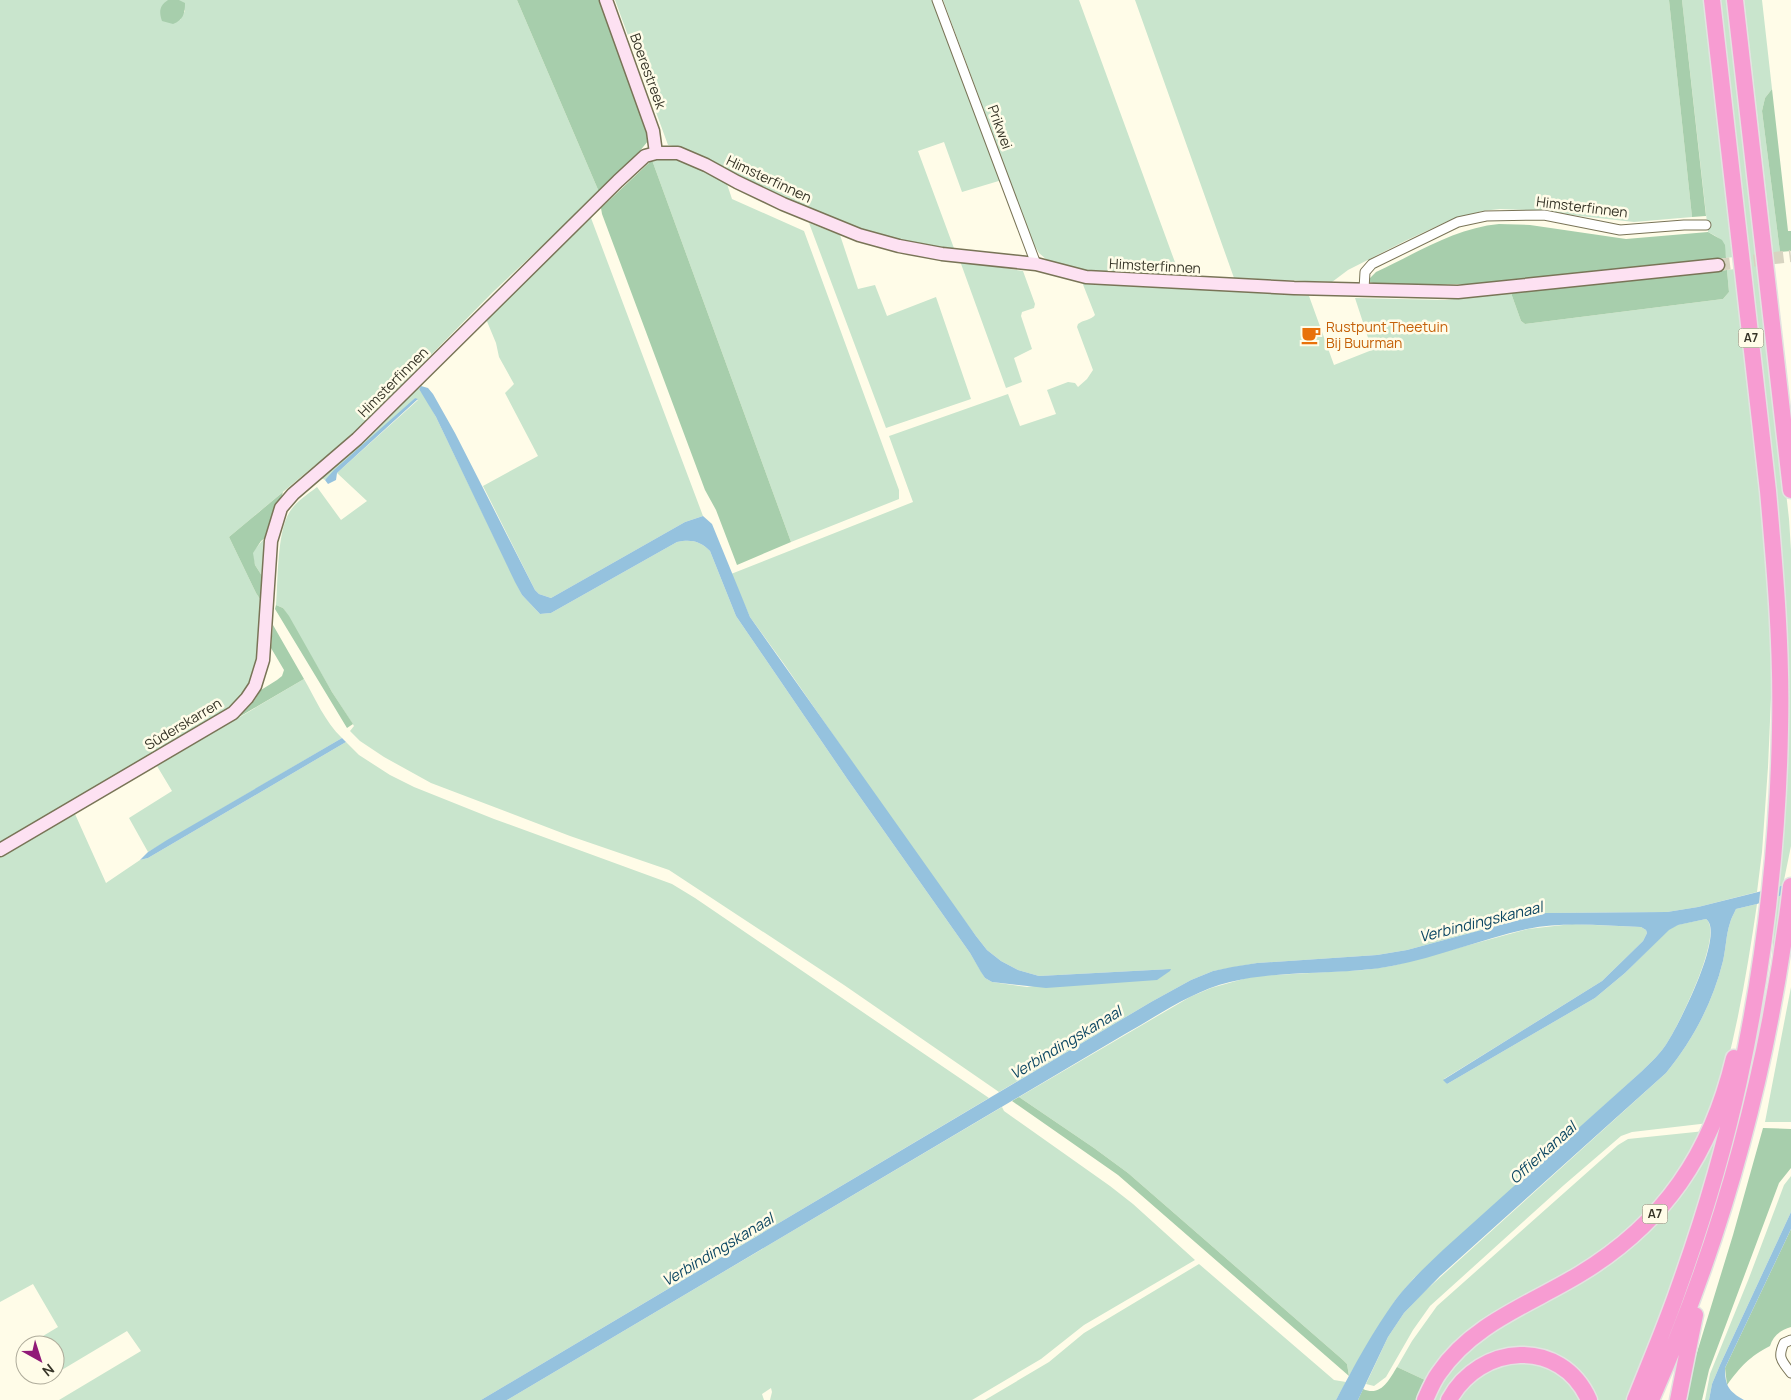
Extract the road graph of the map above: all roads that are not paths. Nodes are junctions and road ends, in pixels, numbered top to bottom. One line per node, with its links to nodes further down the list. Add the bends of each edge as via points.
1 (606, 0): 5 (street, Boerestreek, via 653,131)
2 (938, 0): 7 (street, Prikwei)
3 (1712, 0): 14 (highway, A7, via 1776,572 1780,728 1776,820)
4 (1735, 0): 10 (highway, A7)
5 (656, 152): 7 (street, Himsterfinnen, via 678,153 783,204 859,235 942,254); 11 (street, Himsterfinnen, via 645,156 618,181 358,439)
6 (1706, 225): 9 (street, Himsterfinnen, via 1620,230 1544,215 1486,216 1458,222 1372,264 1365,272)
7 (1036, 264): 9 (street, Himsterfinnen, via 1096,278)
8 (1718, 265): 9 (street, Himsterfinnen, via 1458,292)
9 (1364, 289)
10 (1791, 490)
11 (293, 494): 12 (street, Sûderskarren, via 281,508 271,541 263,660 255,686 247,698 233,713)
12 (0, 850)
13 (1791, 886): 15 (highway, via 1758,1082 1737,1163)
14 (1764, 938): 18 (highway, A7, via 1718,1111 1698,1157 1675,1191 1640,1230 1605,1258 1496,1320 1459,1348 1438,1374); 21 (highway, A7, via 1739,1082 1710,1191 1679,1288)
15 (1702, 1273): 22 (highway); 23 (highway)
16 (1791, 1340): 17 (street, via 1784,1343 1780,1358)
17 (1791, 1373)
18 (1425, 1400)
19 (1449, 1400): 20 (highway, via 1464,1379 1483,1364 1522,1354 1539,1356 1559,1365 1580,1384)
20 (1589, 1400)
21 (1635, 1400)
22 (1651, 1400)
23 (1678, 1400)

